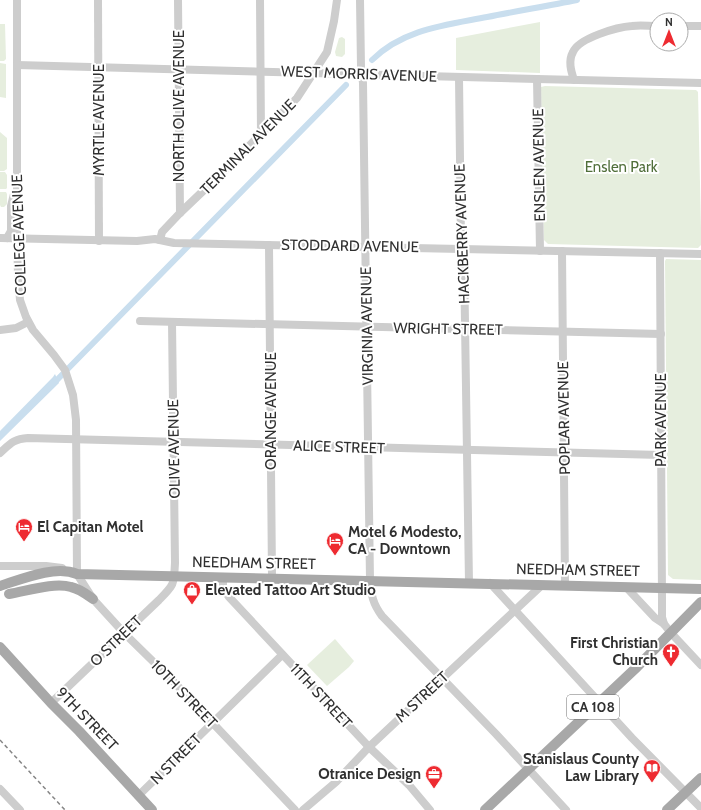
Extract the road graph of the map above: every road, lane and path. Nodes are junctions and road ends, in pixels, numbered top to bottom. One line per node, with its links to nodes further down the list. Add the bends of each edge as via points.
1 (17, 0): 10 (street, COLLEGE AVENUE)
2 (98, 0): 11 (street, MYRTLE AVENUE)
3 (178, 0): 12 (street, NORTH OLIVE AVENUE)
4 (260, 0): 13 (street)
5 (337, 0): 14 (street, TERMINAL AVENUE, via 327,52)
6 (360, 0): 15 (street, VIRGINIA AVENUE)
7 (649, 26): 18 (street, via 632,26 607,32 576,47 571,58)
8 (689, 26): 9 (street)
9 (701, 26)
10 (17, 65): 11 (street, WEST MORRIS AVENUE); 21 (street, COLLEGE AVENUE)
11 (99, 67): 12 (street, WEST MORRIS AVENUE); 26 (street, MYRTLE AVENUE)
12 (179, 69): 13 (street, WEST MORRIS AVENUE); 22 (street, NORTH OLIVE AVENUE)
13 (261, 71): 14 (street, WEST MORRIS AVENUE); 20 (street)
14 (314, 73): 15 (street, WEST MORRIS AVENUE); 20 (street, TERMINAL AVENUE, via 297,98)
15 (362, 74): 16 (street, WEST MORRIS AVENUE); 28 (street, VIRGINIA AVENUE)
16 (459, 77): 17 (street, WEST MORRIS AVENUE); 29 (street, HACKBERRY AVENUE)
17 (537, 79): 18 (street, WEST MORRIS AVENUE); 30 (street, ENSLEN AVENUE)
18 (574, 80): 19 (street, WEST MORRIS AVENUE)
19 (701, 83)
20 (261, 135): 22 (street, TERMINAL AVENUE)
21 (17, 182): 23 (street, via 11,206 11,231); 24 (street, COLLEGE AVENUE)
22 (180, 213): 25 (street, TERMINAL AVENUE, via 162,232)
23 (4, 238): 24 (street, STODDARD AVENUE)
24 (17, 238): 26 (street, STODDARD AVENUE); 35 (street, COLLEGE AVENUE, via 20,294)
25 (160, 240): 26 (street, STODDARD AVENUE); 27 (street, STODDARD AVENUE, via 170,243)
26 (99, 241)
27 (270, 245): 28 (street, STODDARD AVENUE); 37 (street, ORANGE AVENUE)
28 (366, 247): 29 (street, STODDARD AVENUE); 38 (street, VIRGINIA AVENUE)
29 (462, 249): 30 (street, STODDARD AVENUE); 39 (street, HACKBERRY AVENUE)
30 (540, 250): 31 (street, STODDARD AVENUE)
31 (562, 251): 32 (street, STODDARD AVENUE); 41 (street, POPLAR AVENUE)
32 (660, 253): 33 (street, STODDARD AVENUE); 42 (street, PARK AVENUE)
33 (701, 254)
34 (140, 321): 36 (street, WRIGHT STREET)
35 (28, 322): 40 (street, via 16,328); 43 (street, COLLEGE AVENUE, via 62,366 68,378 75,401)
36 (172, 322): 37 (street, WRIGHT STREET); 44 (street, OLIVE AVENUE)
37 (270, 324): 38 (street, WRIGHT STREET); 45 (street, ORANGE AVENUE)
38 (367, 327): 39 (street, WRIGHT STREET); 46 (street, VIRGINIA AVENUE)
39 (465, 329): 41 (street, WRIGHT STREET); 47 (street, HACKBERRY AVENUE)
40 (0, 330)
41 (563, 332): 42 (street, WRIGHT STREET); 48 (street, POPLAR AVENUE)
42 (661, 334): 50 (street, PARK AVENUE)
43 (76, 440): 44 (street, ALICE STREET); 49 (street, ALICE STREET, via 18,439); 52 (street, COLLEGE AVENUE)
44 (174, 442): 45 (street, ALICE STREET); 53 (street, OLIVE AVENUE)
45 (271, 445): 46 (street, ALICE STREET); 55 (street, ORANGE AVENUE)
46 (368, 447): 47 (street, ALICE STREET); 56 (street, VIRGINIA AVENUE)
47 (467, 450): 48 (street, ALICE STREET); 57 (street, HACKBERRY AVENUE)
48 (565, 452): 50 (street, ALICE STREET); 60 (street, POPLAR AVENUE)
49 (0, 453)
50 (661, 455): 63 (street, PARK AVENUE)
51 (0, 566): 52 (street, NEEDHAM STREET, via 46,566 63,568)
52 (75, 573): 53 (main road, NEEDHAM STREET); 61 (main road, via 42,573); 65 (main road); 66 (street, 10TH STREET)
53 (174, 576): 54 (main road, NEEDHAM STREET); 72 (street, O STREET, via 172,587)
54 (223, 577): 55 (main road, NEEDHAM STREET); 75 (street, 11TH STREET, via 223,588 228,597)
55 (272, 578): 56 (main road, NEEDHAM STREET)
56 (370, 580): 57 (main road, NEEDHAM STREET); 77 (street, VIRGINIA AVENUE, via 371,597 377,610)
57 (469, 583): 58 (main road, NEEDHAM STREET)
58 (490, 583): 59 (main road, NEEDHAM STREET); 68 (street)
59 (542, 585): 60 (main road, NEEDHAM STREET); 68 (street, M STREET)
60 (565, 585): 62 (main road, NEEDHAM STREET)
61 (0, 586)
62 (626, 587): 63 (main road, NEEDHAM STREET); 71 (street)
63 (662, 588): 64 (main road, NEEDHAM STREET); 71 (street, PARK AVENUE)
64 (701, 589)
65 (5, 595): 66 (main road, via 67,586)
66 (93, 599): 72 (street, 10TH STREET)
67 (701, 602): 70 (main road, CA 108)
68 (515, 609): 77 (street, M STREET); 78 (street)
69 (701, 610): 70 (main road)
70 (689, 614): 73 (main road, CA 108)
71 (664, 624): 73 (street)
72 (124, 633): 79 (street, O STREET); 80 (street, 10TH STREET)
73 (671, 633): 76 (street); 78 (main road, CA 108)
74 (0, 647): 79 (main road, 9TH STREET)
75 (282, 655): 80 (street, N STREET); 81 (street, 11TH STREET)
76 (701, 665)
77 (442, 677): 81 (street, M STREET); 82 (street, VIRGINIA AVENUE)
78 (599, 702): 82 (main road, CA 108); 85 (street)
79 (51, 703): 86 (main road, 9TH STREET)
80 (212, 723): 86 (street, N STREET); 90 (street, 10TH STREET)
81 (368, 747): 91 (street, M STREET, via 336,782); 92 (street, 11TH STREET, via 410,785)
82 (528, 769): 93 (main road, CA 108); 94 (street, VIRGINIA AVENUE)
83 (701, 778): 85 (main road)
84 (0, 789): 87 (street)
85 (686, 792): 88 (street); 95 (main road)
86 (138, 796): 89 (main road, 9TH STREET)
87 (16, 808)
88 (701, 808)
89 (152, 810)
90 (295, 810)
91 (303, 810)
92 (430, 810)
93 (485, 810)
94 (566, 810)
95 (667, 810)

